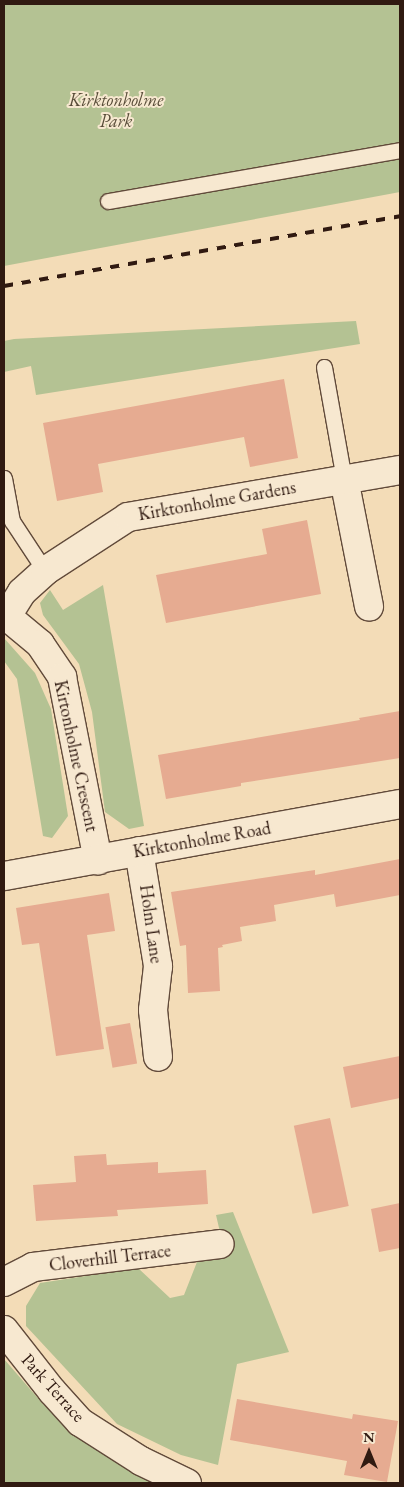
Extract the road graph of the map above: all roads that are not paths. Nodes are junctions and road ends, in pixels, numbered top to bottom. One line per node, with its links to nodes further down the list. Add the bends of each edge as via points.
1 (400, 150): 2 (lane)
2 (108, 201)
3 (324, 367): 6 (lane)
4 (400, 470): 6 (street, Kirktonholme Gardens)
5 (4, 478): 7 (lane, via 12,521)
6 (344, 478): 7 (street, Kirktonholme Gardens, via 128,517); 8 (street)
7 (45, 571): 9 (street, Kirktonholme Gardens, via 22,592)
8 (370, 607)
9 (5, 615): 12 (street, Kirtonholme Crescent, via 40,644 62,677)
10 (400, 804): 11 (street, Kirktonholme Road)
11 (139, 851): 12 (street, Kirktonholme Road); 14 (street, Holm Lane, via 158,966 153,1010)
12 (98, 860): 13 (street, Kirktonholme Road)
13 (4, 876)
14 (158, 1057)
15 (220, 1244): 16 (street, Cloverhill Terrace, via 33,1267)
16 (4, 1282)
17 (4, 1330): 18 (street, Park Terrace, via 80,1422 141,1461)
18 (187, 1483)

